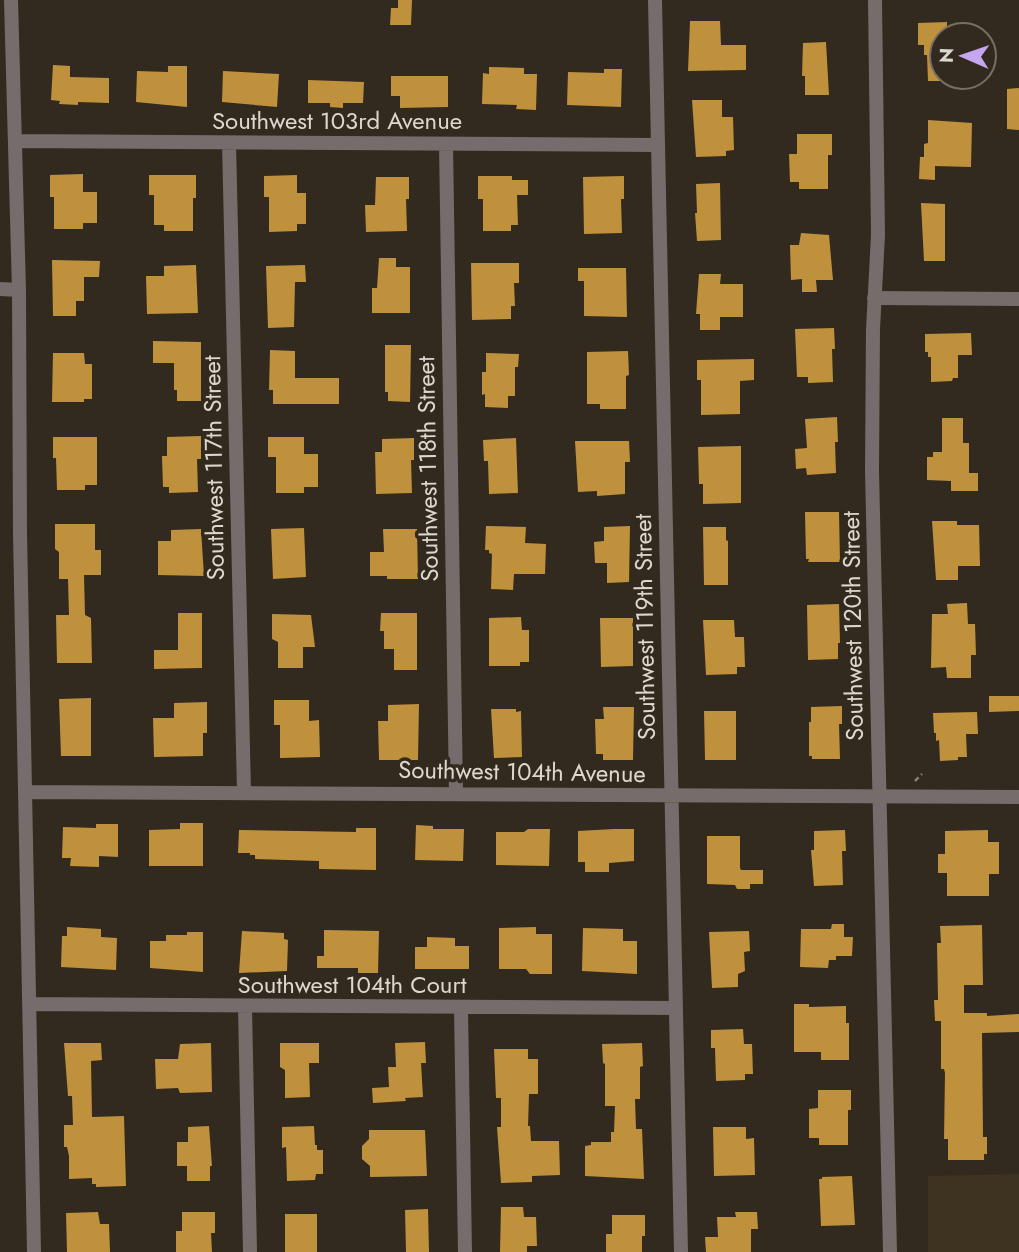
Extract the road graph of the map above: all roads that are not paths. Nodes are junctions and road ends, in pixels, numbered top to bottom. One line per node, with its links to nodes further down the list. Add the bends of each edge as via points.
1 (11, 0): 4 (street)
2 (655, 0): 7 (street, Southwest 119th Street)
3 (875, 0): 10 (street, Southwest 120th Street, via 878,235)
4 (16, 141): 5 (street, Southwest 103rd Avenue); 9 (street)
5 (229, 143): 6 (street, Southwest 103rd Avenue); 13 (street, Southwest 117th Street)
6 (446, 144): 7 (street, Southwest 103rd Avenue); 14 (street, Southwest 118th Street)
7 (657, 145): 16 (street, Southwest 119th Street)
8 (0, 289): 9 (street)
9 (19, 290): 12 (street)
10 (874, 298): 11 (street); 15 (street, Southwest 120th Street, via 872,471)
11 (1019, 299)
12 (25, 792): 13 (street, Southwest 104th Avenue); 18 (street)
13 (244, 792): 14 (street, Southwest 104th Avenue)
14 (456, 794): 16 (street, Southwest 104th Avenue)
15 (880, 795): 16 (street, Southwest 104th Avenue); 17 (street, Southwest 104th Avenue); 26 (street, Southwest 120th Street)
16 (672, 796): 20 (street, Southwest 119th Street)
17 (1019, 797)
18 (29, 1004): 19 (street, Southwest 104th Court); 22 (street)
19 (245, 1007): 21 (street, Southwest 104th Court); 23 (street)
20 (676, 1008): 21 (street, Southwest 104th Court); 25 (street, Southwest 119th Street)
21 (461, 1009): 24 (street)
22 (34, 1252)
23 (250, 1252)
24 (465, 1252)
25 (681, 1252)
26 (890, 1252)

